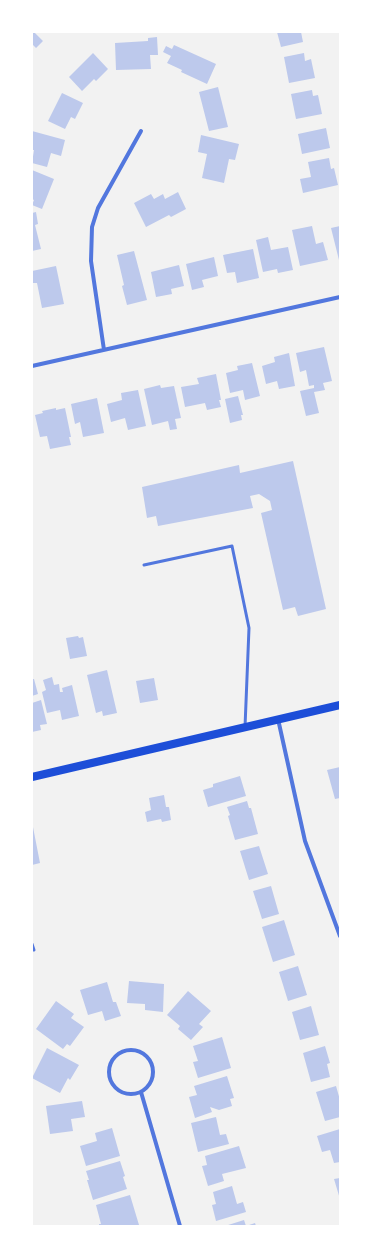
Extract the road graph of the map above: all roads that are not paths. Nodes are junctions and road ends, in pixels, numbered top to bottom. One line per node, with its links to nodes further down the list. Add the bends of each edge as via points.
1 (141, 131): 3 (street, via 98,208 92,228 91,261)
2 (340, 297): 3 (street)
3 (104, 350): 4 (street)
4 (32, 366)
5 (144, 565): 8 (lane, via 232,546 249,628)
6 (340, 705): 7 (main road)
7 (278, 719): 8 (main road); 10 (street, via 305,841)
8 (245, 727): 9 (main road)
9 (32, 777)
10 (340, 936)
11 (32, 944): 12 (lane)
12 (32, 950)
13 (141, 1092): 13 (street, via 151,1083 154,1069 148,1056 136,1050 122,1051 112,1060 109,1074 115,1087 127,1093); 14 (street)
14 (180, 1226)

